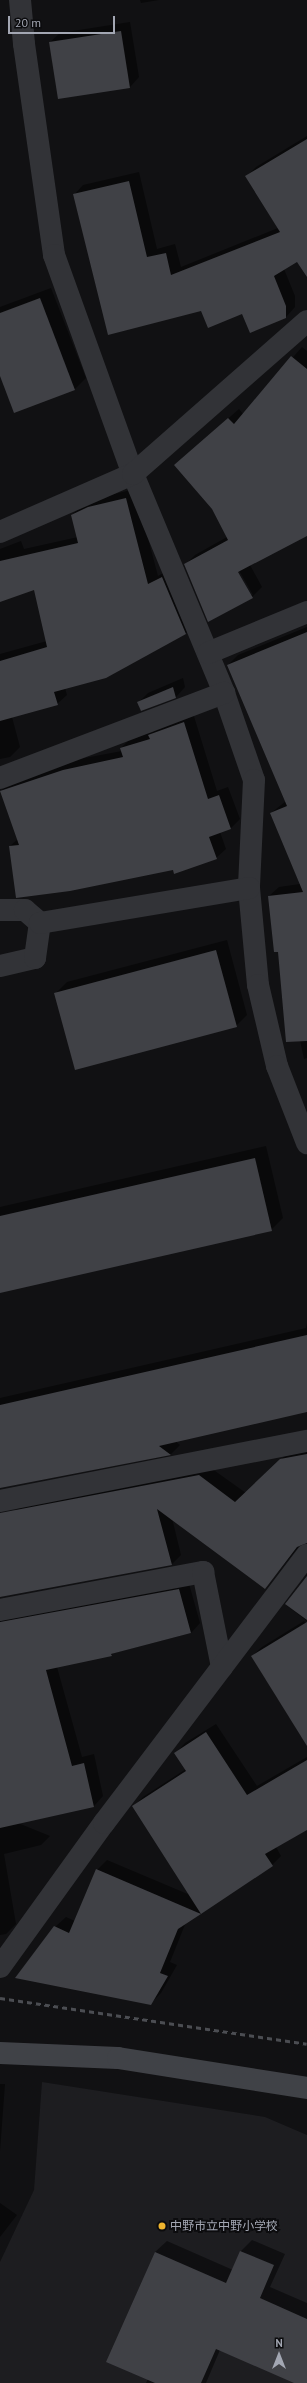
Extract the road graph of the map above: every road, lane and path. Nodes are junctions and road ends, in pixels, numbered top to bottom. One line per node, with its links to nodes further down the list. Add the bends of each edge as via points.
1 (20, 0): 3 (street, via 54,255)
2 (307, 321): 3 (street)
3 (133, 474): 4 (street); 6 (street)
4 (0, 532)
5 (307, 612): 6 (street)
6 (208, 653): 7 (street)
7 (224, 693): 8 (street); 9 (street, via 254,780)
8 (0, 778)
9 (249, 888): 11 (street); 13 (street, via 258,985 277,1066)
10 (0, 910): 11 (street, via 25,910)
11 (40, 923): 12 (street, via 35,958)
12 (0, 966)
13 (305, 1132)
14 (307, 1441): 15 (street)
15 (0, 1502)
16 (307, 1555): 18 (street)
17 (0, 1610): 18 (street, via 203,1572)
18 (222, 1667): 19 (street)
19 (0, 1967)
20 (0, 2053): 21 (street, via 118,2058)
21 (307, 2088)

